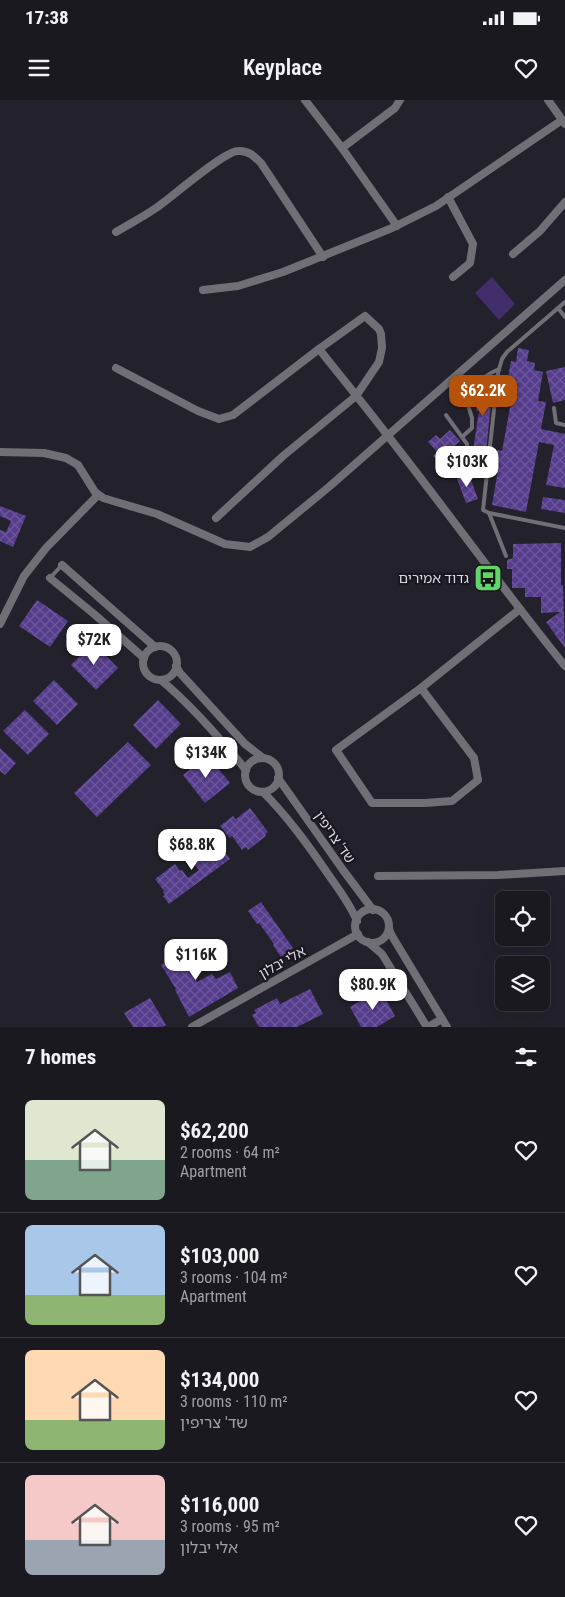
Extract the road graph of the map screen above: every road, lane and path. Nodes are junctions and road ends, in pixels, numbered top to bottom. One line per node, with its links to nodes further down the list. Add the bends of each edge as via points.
1 (305, 100): 5 (street)
2 (400, 100): 5 (street)
3 (548, 100): 4 (street)
4 (563, 122): 6 (street)
5 (342, 148): 8 (street)
6 (448, 197): 8 (street); 12 (street, via 473,244 470,263)
7 (565, 202): 10 (street, via 540,231)
8 (397, 226): 11 (street)
9 (116, 232): 11 (street, via 238,150 251,153 261,163)
10 (513, 254)
11 (323, 257): 14 (street, via 238,286)
12 (453, 277)
13 (565, 280): 25 (street)
14 (203, 290)
15 (565, 302): 16 (lane)
16 (558, 308): 17 (lane); 20 (lane, via 511,348)
17 (565, 317)
18 (319, 349): 19 (street, via 233,415 219,419 198,412); 21 (street); 21 (street, via 365,316 378,329 382,348 379,362)
19 (116, 368)
20 (499, 369): 26 (lane, via 477,383 468,405 472,428); 28 (lane)
21 (356, 396): 25 (street); 31 (street, via 283,456)
22 (554, 408): 24 (lane, via 556,424)
23 (446, 415): 26 (lane)
24 (565, 425)
25 (388, 436): 29 (street, via 268,537 250,548 225,544 157,514); 36 (street)
26 (462, 436): 28 (lane, via 470,458)
27 (0, 452): 29 (street, via 44,453 66,458 78,465)
28 (489, 460): 30 (lane, via 483,510)
29 (98, 495): 37 (street, via 46,548 24,576)
30 (489, 513): 32 (lane); 33 (lane)
31 (216, 518)
32 (565, 528)
33 (506, 556)
34 (62, 565): 35 (lane); 38 (street)
35 (50, 578): 39 (street)
36 (520, 609): 41 (street); 43 (street)
37 (0, 624)
38 (156, 647): 39 (street); 40 (street, via 171,651)
39 (144, 658): 42 (street, via 146,673)
40 (176, 666): 42 (street, via 171,676); 44 (street, via 245,744)
41 (565, 666)
42 (161, 680): 45 (street)
43 (421, 688): 43 (street, via 336,750 372,804 452,801 478,780 474,758)
44 (263, 758): 45 (street, via 252,761); 46 (street, via 273,762)
45 (246, 770): 47 (street, via 248,785)
46 (278, 778): 47 (street, via 273,787); 50 (street, שד' צריפין)
47 (263, 792): 51 (street, שד' צריפין, via 305,840 351,907)
48 (565, 871): 49 (street)
49 (378, 876)
50 (373, 910): 51 (street, via 363,912); 52 (street, via 387,918)
51 (356, 921): 53 (street)
52 (389, 929): 54 (street, via 379,942); 55 (street)
53 (358, 934): 54 (street); 56 (street, אלי יבלון)
54 (368, 942): 57 (street, via 382,954)
55 (442, 1019): 57 (street); 58 (street)
56 (192, 1027)
57 (428, 1027)
58 (447, 1027)

